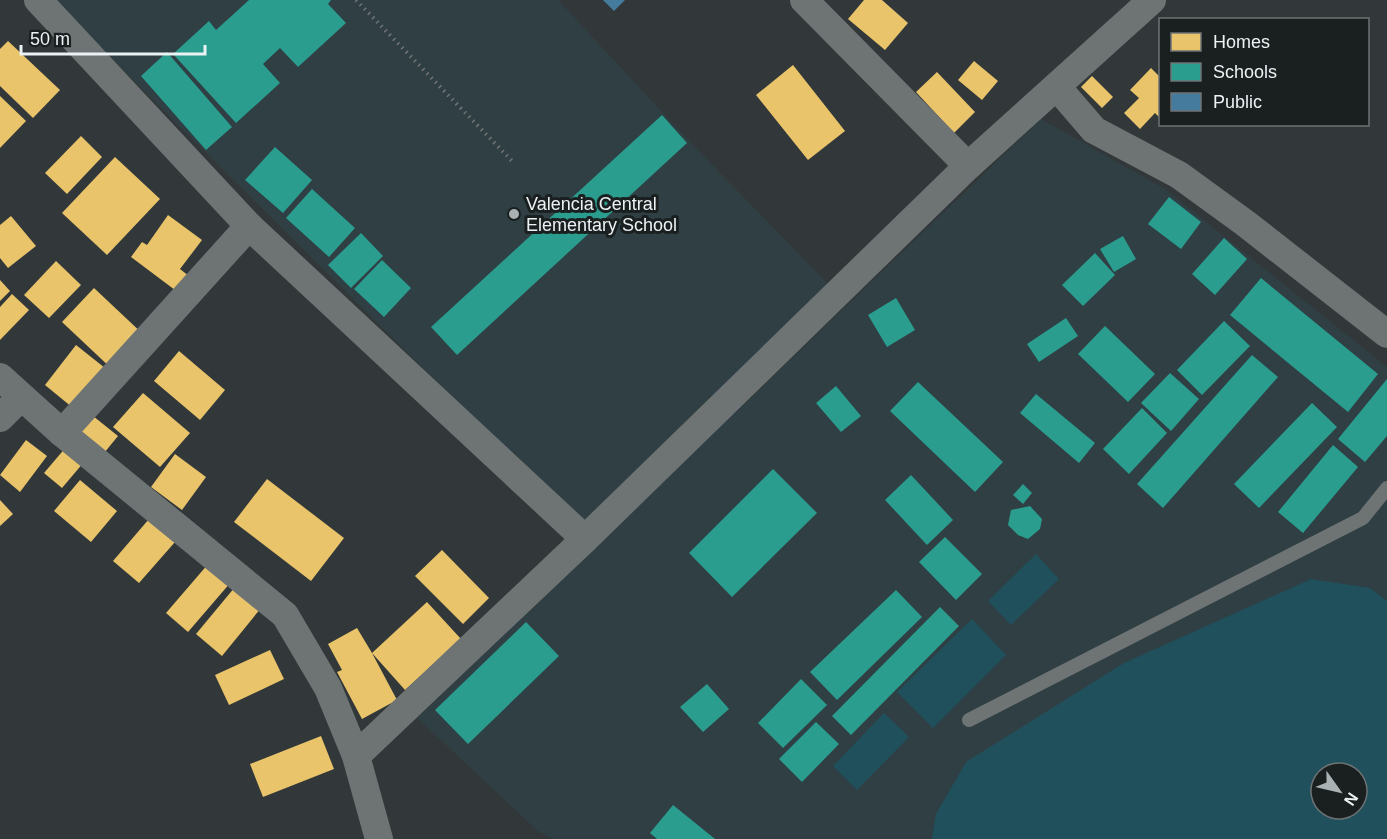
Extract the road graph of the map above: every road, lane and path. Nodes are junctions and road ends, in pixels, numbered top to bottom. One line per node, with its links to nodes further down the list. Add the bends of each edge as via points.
1 (38, 0): 8 (street)
2 (356, 0): 6 (path)
3 (804, 0): 7 (street)
4 (1152, 0): 5 (street)
5 (1057, 87): 7 (street); 9 (street, via 1094,130 1179,175)
6 (513, 162)
7 (968, 165): 15 (street)
8 (249, 226): 13 (street); 15 (street)
9 (1387, 334)
10 (0, 377): 11 (street)
11 (21, 397): 12 (street); 13 (street)
12 (0, 418)
13 (62, 433): 17 (street, via 285,615 328,688)
14 (1387, 488): 16 (lane, via 1363,518)
15 (585, 539): 17 (street)
16 (969, 720)
17 (356, 756): 18 (street)
18 (379, 839)

